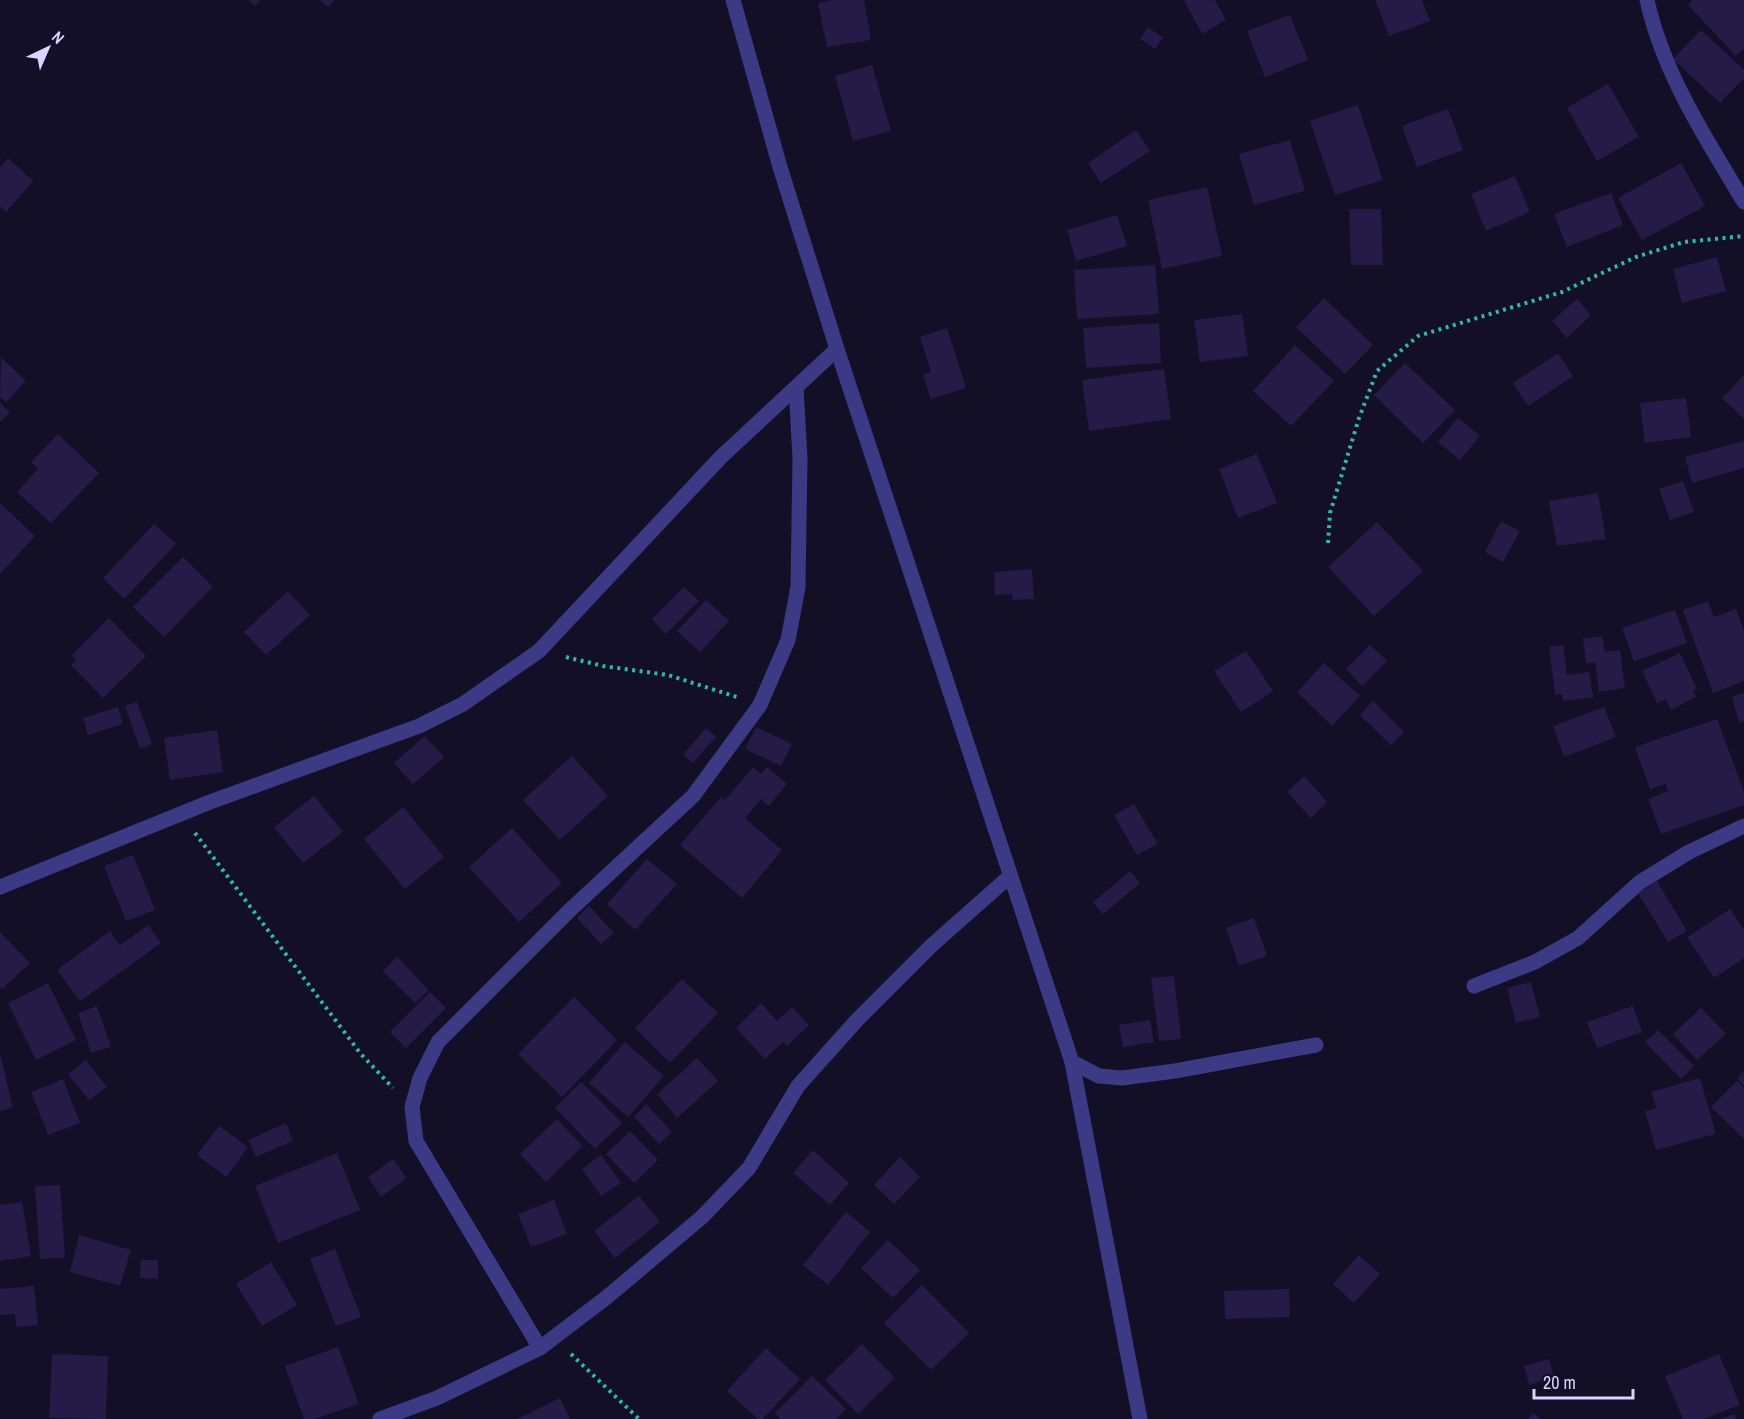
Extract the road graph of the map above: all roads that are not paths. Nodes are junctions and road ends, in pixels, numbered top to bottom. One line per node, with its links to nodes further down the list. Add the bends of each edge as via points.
1 (733, 0): 4 (street)
2 (1647, 0): 3 (street, via 1674,78)
3 (1744, 201)
4 (837, 349): 5 (street); 7 (street)
5 (796, 387): 8 (street, via 721,457 539,651 463,704 419,726 181,814); 12 (street, via 800,458 798,587 788,640 760,705 693,796 570,910 438,1042 420,1077 412,1107 416,1141)
6 (1744, 826): 9 (street, via 1689,852 1640,882 1578,938 1535,962)
7 (1010, 876): 11 (street); 12 (street, via 932,945 857,1020 798,1086 749,1168 702,1216)
8 (0, 887)
9 (1474, 986)
10 (1317, 1045): 11 (street, via 1122,1078 1099,1076)
11 (1072, 1062): 14 (street)
12 (540, 1348): 13 (street, via 437,1398)
13 (380, 1419)
14 (1140, 1419)

